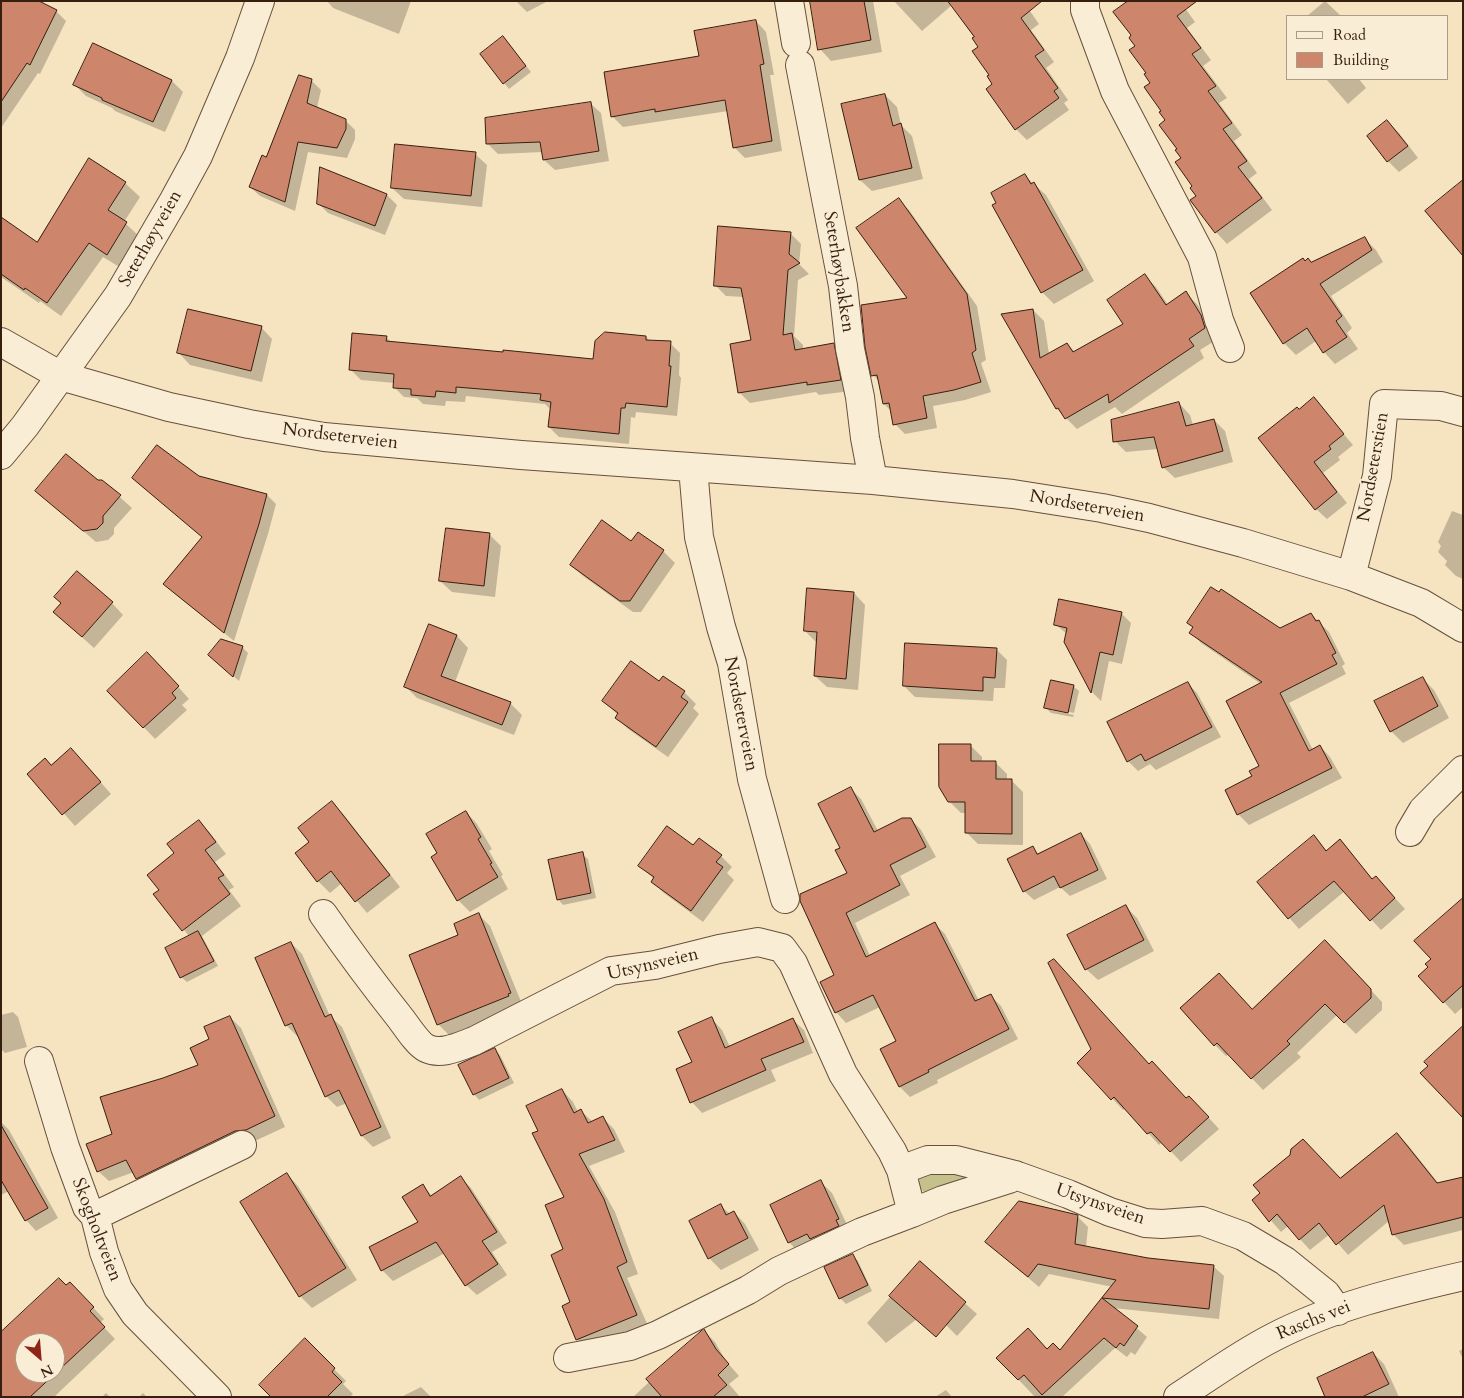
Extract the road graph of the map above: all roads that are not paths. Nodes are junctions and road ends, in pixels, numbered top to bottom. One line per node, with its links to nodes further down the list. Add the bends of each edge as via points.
1 (260, 1): 6 (street, Seterhøyveien, via 240,58 198,156 118,296)
2 (789, 1): 10 (street, Seterhøybakken, via 843,286 850,349)
3 (1085, 1): 5 (street, via 1085,10 1115,91 1202,258)
4 (1, 342): 6 (street, Nordseterveien)
5 (1230, 348)
6 (61, 376): 8 (street, Seterhøyveien); 9 (street, Nordseterveien, via 169,408 324,437)
7 (1463, 412): 11 (street, Nordseterstien, via 1441,406 1384,404 1376,476)
8 (1, 455)
9 (694, 468): 10 (street, Nordseterveien); 15 (street, Nordseterveien, via 699,538 732,663 752,779)
10 (873, 480): 11 (street, Nordseterveien, via 1013,494 1111,510 1243,543)
11 (1351, 576): 12 (street, Nordseterveien, via 1421,603)
12 (1463, 628)
13 (1463, 770): 14 (street, via 1424,810)
14 (1410, 832)
15 (785, 899)
16 (323, 914): 19 (street, Utsynsveien, via 413,1035 426,1048 438,1051 474,1041 611,971 758,942 782,948 793,963 843,1074)
17 (39, 1061): 22 (street, Skogholtveien, via 65,1147 87,1207)
18 (242, 1145): 22 (street)
19 (901, 1170): 20 (street, Utsynsveien, via 928,1160 956,1160); 21 (street, Utsynsveien)
20 (1015, 1175): 21 (street); 24 (street, Utsynsveien, via 1145,1223 1202,1221 1243,1236 1285,1261 1326,1294)
21 (912, 1214): 25 (street, via 862,1232 779,1271 658,1335 630,1346)
22 (95, 1216): 26 (street, Skogholtveien, via 112,1275 135,1314)
23 (1463, 1276): 24 (street, Raschs vei, via 1393,1293)
24 (1338, 1311): 27 (street, Raschs vei, via 1272,1338)
25 (568, 1358)
26 (217, 1397)
27 (1178, 1397)

